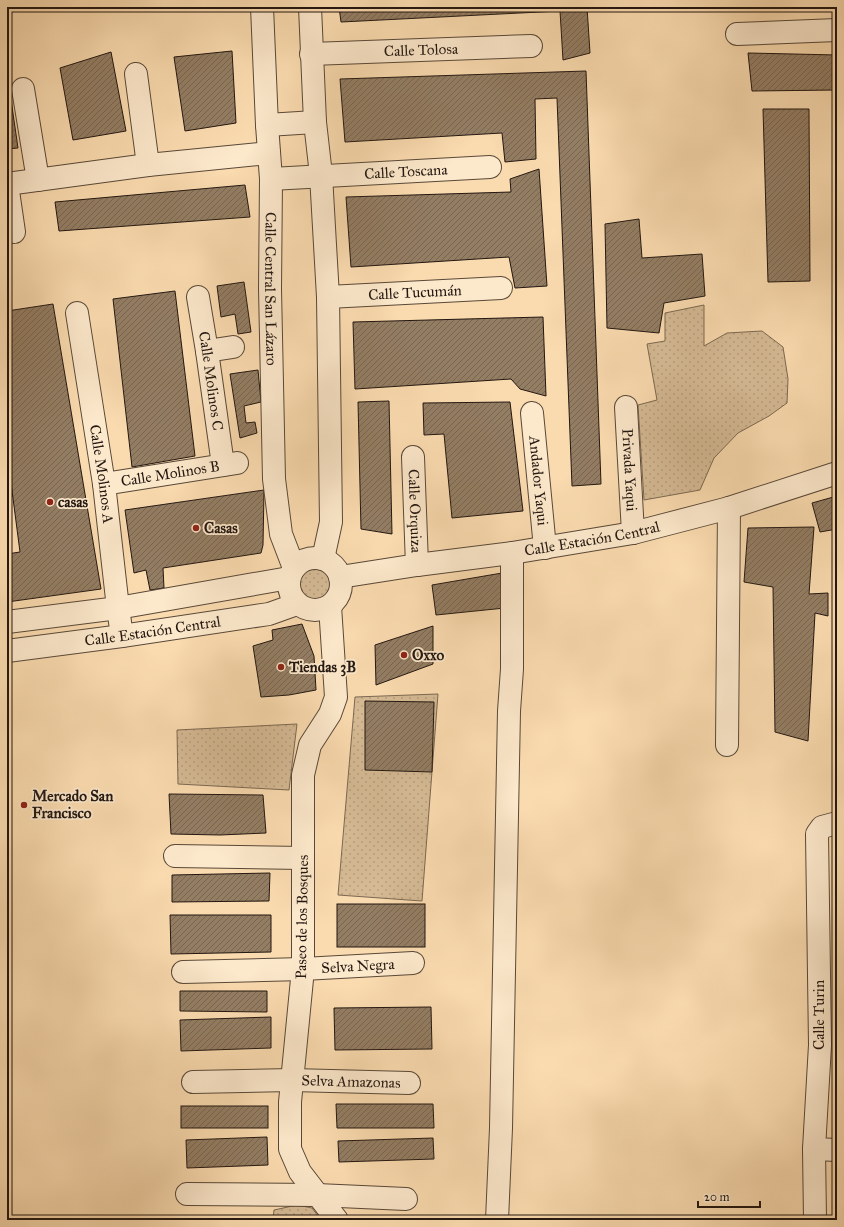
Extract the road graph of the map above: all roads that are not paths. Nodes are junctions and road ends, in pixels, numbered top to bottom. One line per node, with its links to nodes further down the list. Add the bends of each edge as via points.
1 (262, 7): 10 (street, Calle Central San Lázaro)
2 (310, 7): 6 (street)
3 (837, 30): 4 (street)
4 (737, 34)
5 (531, 46): 6 (street, Calle Tolosa)
6 (311, 54): 9 (street)
7 (136, 74): 12 (street)
8 (23, 88): 16 (street)
9 (315, 122): 10 (street); 14 (street)
10 (267, 125): 11 (street, Calle Central San Lázaro)
11 (269, 153): 12 (street); 15 (street, Calle Central San Lázaro)
12 (148, 165): 16 (street)
13 (490, 167): 14 (street, Calle Toscana)
14 (321, 175): 15 (street, Calle Toscana); 21 (street)
15 (271, 179): 37 (street, Calle Central San Lázaro, via 270,289 274,479 281,534)
16 (38, 180): 17 (street)
17 (7, 184): 18 (street)
18 (14, 232)
19 (501, 288): 21 (street, Calle Tucumán)
20 (198, 297): 24 (street, Calle Molinos C)
21 (328, 297): 35 (street, via 331,522)
22 (77, 313): 30 (street, Calle Molinos A)
23 (233, 347): 24 (street)
24 (207, 351): 28 (street, Calle Molinos C)
25 (626, 407): 32 (street, Privada Yaqui)
26 (532, 413): 33 (street, Andador Yaqui)
27 (413, 457): 36 (street, Calle Orquiza)
28 (230, 464): 30 (street, Calle Molinos B)
29 (837, 473): 31 (street, Calle Estación Central)
30 (104, 484): 41 (street, Calle Molinos A)
31 (729, 508): 32 (street, Calle Estación Central); 45 (street)
32 (633, 533): 33 (street, Calle Estación Central)
33 (545, 548): 34 (street, Calle Estación Central)
34 (512, 553): 36 (street, Calle Estación Central); 63 (street, via 512,669)
35 (323, 559): 37 (street, via 302,560); 38 (street, via 331,563)
36 (417, 565): 38 (street, Calle Estación Central)
37 (291, 573): 39 (street, via 289,592); 41 (street, Calle Estación Central)
38 (340, 576): 40 (street, via 341,588)
39 (297, 604): 40 (street, via 307,610); 43 (street, Calle Estación Central, via 268,614)
40 (330, 606): 48 (street, Paseo de los Bosques, via 336,697 330,714 310,745 303,776)
41 (118, 608): 42 (street, Calle Estación Central); 43 (street, Calle Molinos A)
42 (7, 622)
43 (122, 636): 44 (street, Calle Estación Central)
44 (7, 651)
45 (727, 745)
46 (837, 822): 49 (street, Calle Turin, via 822,827 817,834)
47 (175, 856): 48 (street)
48 (303, 858): 51 (street, Paseo de los Bosques)
49 (828, 929): 53 (street, Calle Turin)
50 (413, 963): 51 (street, Selva Negra)
51 (303, 969): 52 (street, Selva Negra); 54 (street, Paseo de los Bosques)
52 (183, 972)
53 (829, 1045): 57 (street, Calle Turin)
54 (292, 1080): 55 (street, Selva Amazonas); 56 (street, Selva Amazonas); 60 (street, Paseo de los Bosques, via 290,1149 300,1172)
55 (193, 1082)
56 (409, 1083)
57 (814, 1149): 58 (street); 64 (street, Calle Turin)
58 (837, 1150)
59 (187, 1194): 60 (street)
60 (317, 1195): 61 (street); 62 (street, Paseo de los Bosques)
61 (406, 1199)
62 (337, 1220)
63 (497, 1220)
64 (815, 1220)

